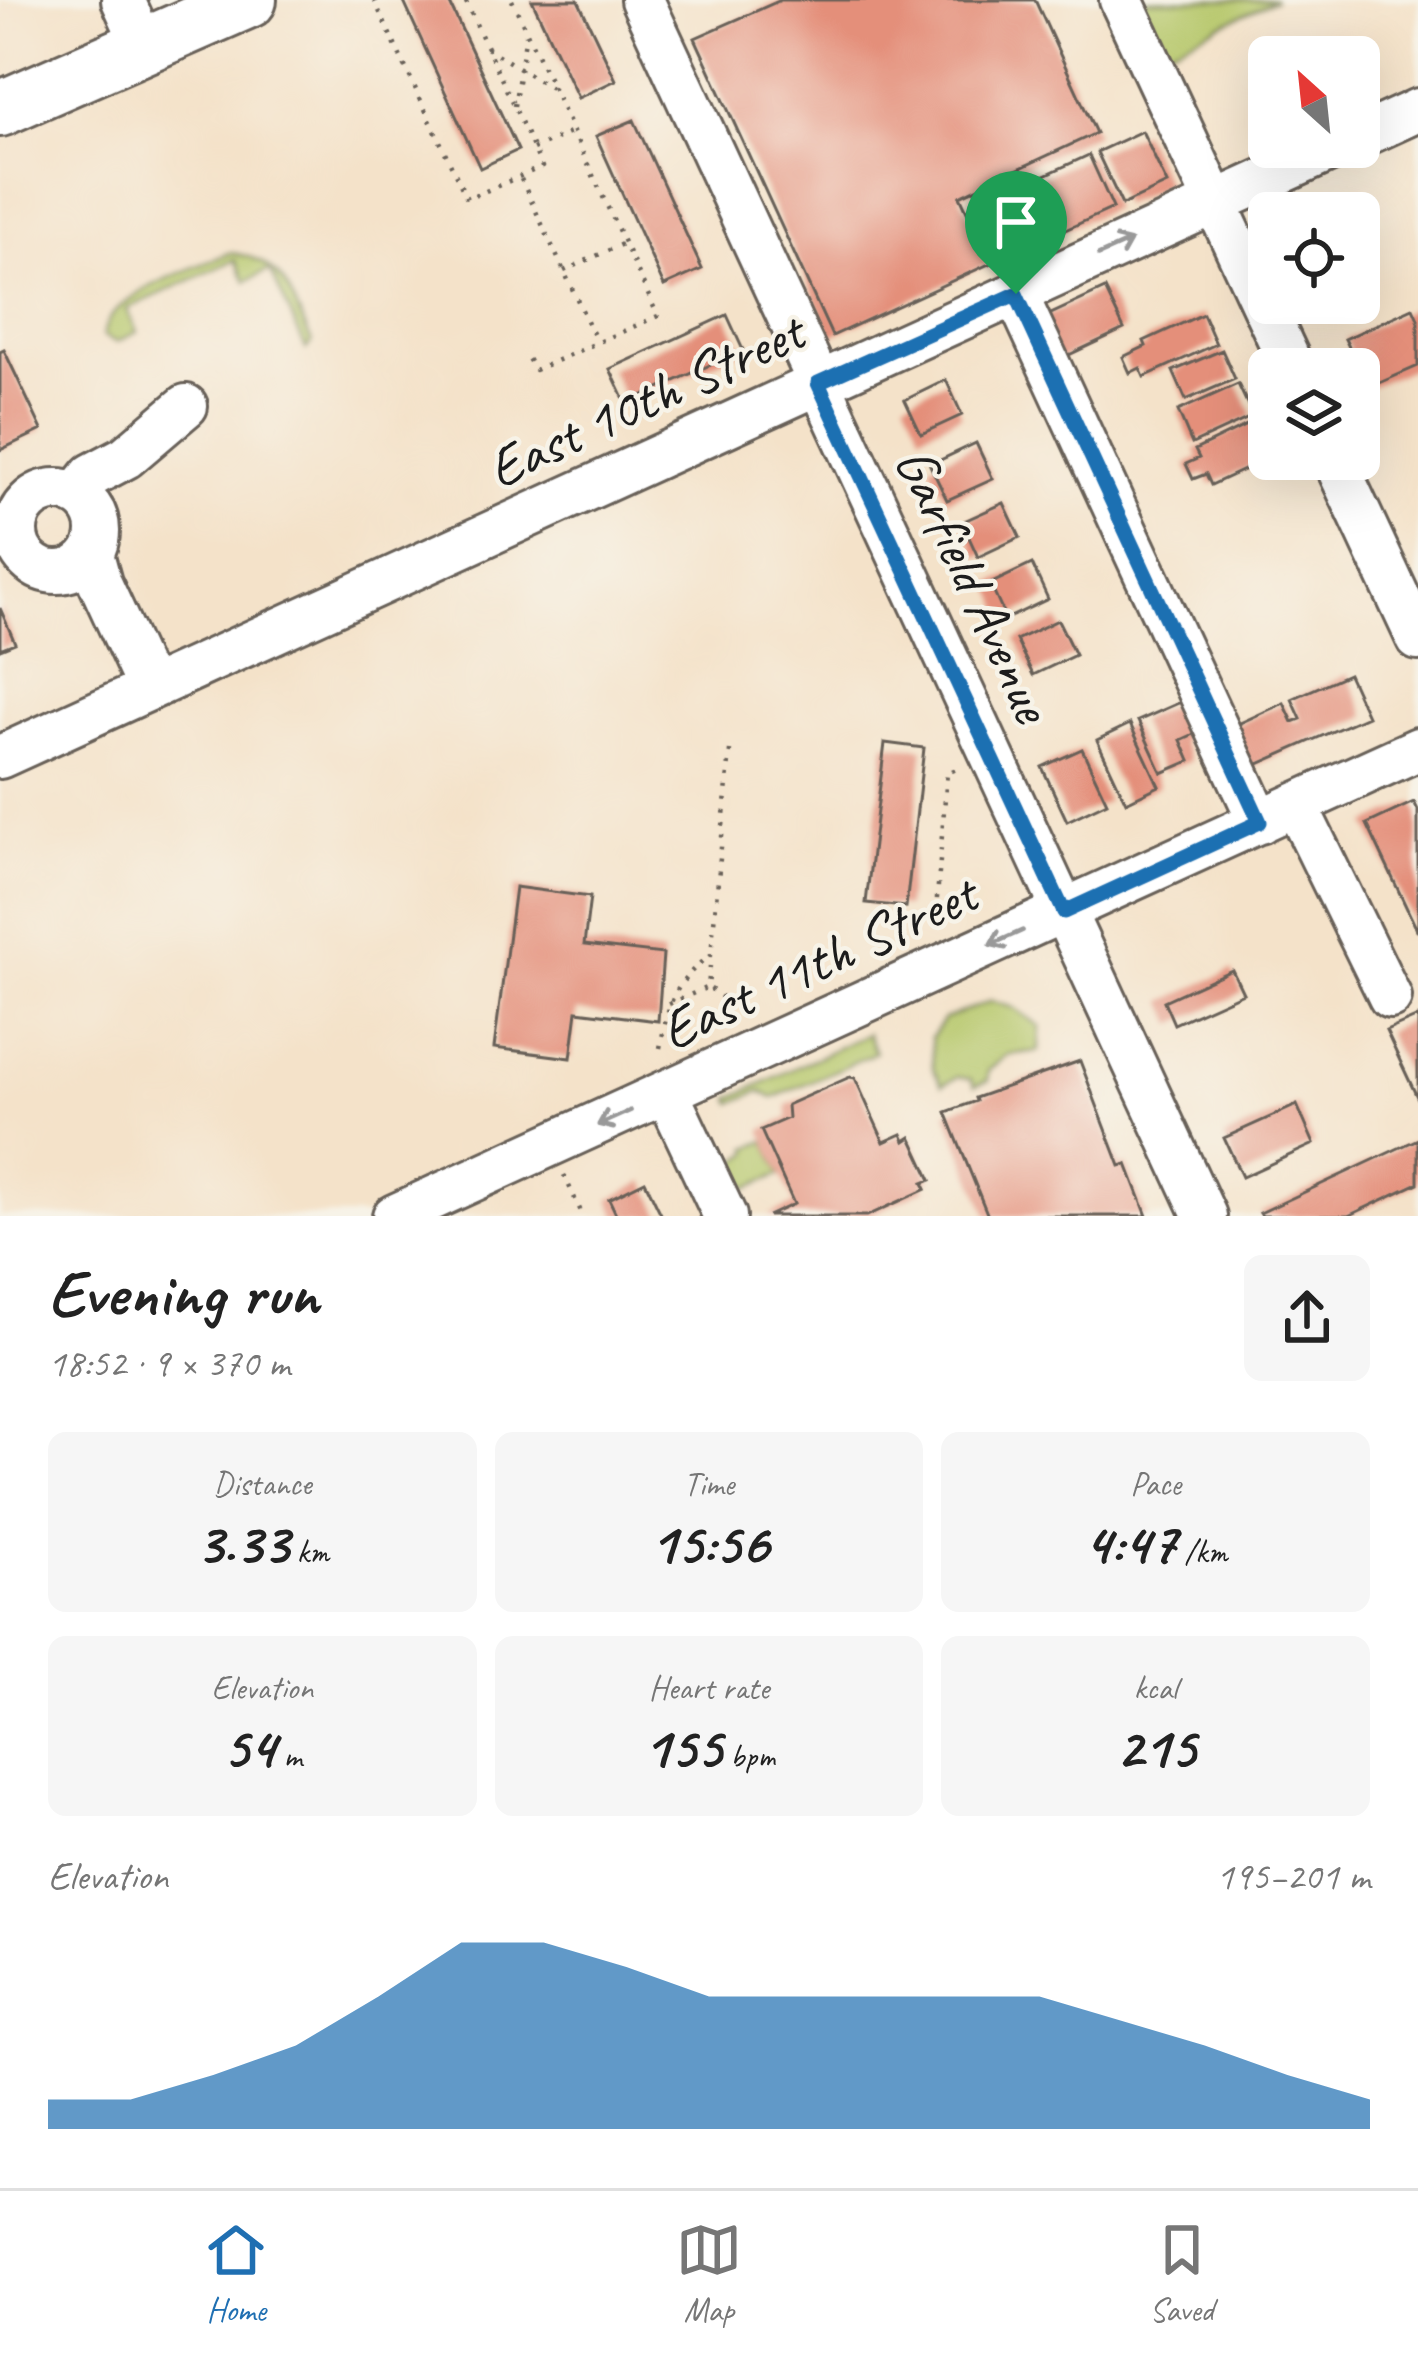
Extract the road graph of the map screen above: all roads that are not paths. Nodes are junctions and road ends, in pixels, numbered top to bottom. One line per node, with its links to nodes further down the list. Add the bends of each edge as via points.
1 (249, 0): 4 (main road)
2 (642, 0): 12 (street, Garfield Avenue)
3 (1121, 0): 9 (street)
4 (134, 24): 5 (main road)
5 (0, 109)
6 (1418, 110): 7 (street)
7 (1380, 127)
8 (1291, 168): 9 (street, East 10th Street)
9 (1216, 202): 10 (street, East 10th Street, one-way to 9); 11 (street)
10 (1016, 294): 12 (street, East 10th Street); 21 (street)
11 (1283, 348)
12 (818, 383): 18 (street, East 10th Street); 22 (street, Garfield Avenue)
13 (186, 406): 15 (street)
14 (1344, 480): 17 (street)
15 (76, 495): 16 (street, via 98,522 98,540); 16 (street, via 43,493 21,511 16,527 17,542 42,570)
16 (78, 563): 18 (street)
17 (1418, 639)
18 (136, 695): 20 (street, East 10th Street)
19 (1418, 749): 21 (street, East 11th Street)
20 (0, 757)
21 (1278, 813): 22 (street, East 11th Street); 23 (street)
22 (1064, 912): 24 (street, East 11th Street, one-way to 24); 27 (street, Garfield Avenue)
23 (1390, 997)
24 (668, 1093): 25 (street, East 11th Street, one-way to 25); 26 (street)
25 (394, 1216)
26 (725, 1216)
27 (1205, 1216)

